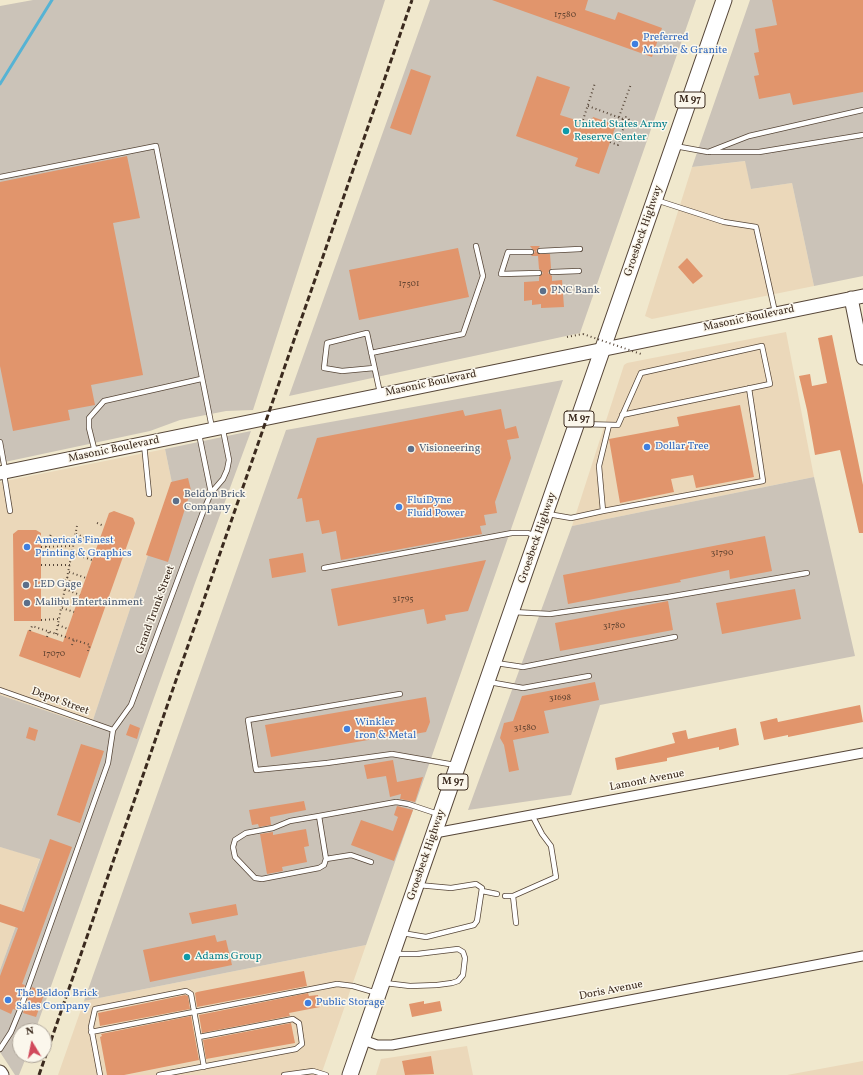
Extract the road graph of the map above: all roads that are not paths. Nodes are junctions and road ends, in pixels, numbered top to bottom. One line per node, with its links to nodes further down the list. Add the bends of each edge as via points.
1 (724, 0): 4 (main road, Groesbeck Highway / M 97)
2 (863, 110): 5 (lane, via 749,136)
3 (863, 135): 5 (lane, via 759,152)
4 (674, 146): 5 (lane); 7 (main road, Groesbeck Highway / M 97)
5 (708, 152)
6 (0, 177): 21 (lane, Grand Trunk Street, via 156,146)
7 (655, 200): 16 (lane, via 724,222 756,227); 17 (main road, Groesbeck Highway / M 97)
8 (476, 246): 18 (lane, via 483,276 463,334)
9 (580, 249): 10 (lane)
10 (540, 251)
11 (531, 252): 14 (lane, via 508,252 501,274)
12 (578, 271): 13 (lane)
13 (552, 272)
14 (539, 273)
15 (857, 297): 16 (street, Masonic Boulevard); 19 (street)
16 (775, 314): 17 (street, Masonic Boulevard)
17 (603, 349): 23 (street, Masonic Boulevard); 25 (main road, Groesbeck Highway / M 97)
18 (371, 353): 20 (lane); 20 (lane, via 367,333 327,343 324,368 342,371)
19 (863, 358)
20 (374, 368): 23 (lane)
21 (201, 379): 27 (lane, Grand Trunk Street); 31 (lane, via 104,401 89,418)
22 (749, 388): 24 (lane); 24 (lane, via 770,384 762,346 641,373); 36 (lane, via 763,481)
23 (380, 395): 27 (street, Masonic Boulevard)
24 (622, 415): 26 (lane, via 618,425)
25 (577, 424): 26 (lane); 37 (main road, Groesbeck Highway / M 97)
26 (609, 425): 36 (lane, via 599,466)
27 (217, 428): 28 (street, Masonic Boulevard); 33 (lane, Grand Trunk Street, via 228,465 223,479)
28 (198, 432): 30 (street, Masonic Boulevard); 33 (lane)
29 (0, 442): 32 (lane)
30 (144, 444): 31 (street, Masonic Boulevard); 34 (lane)
31 (95, 454): 32 (street, Masonic Boulevard)
32 (3, 473): 35 (lane)
33 (212, 493): 48 (lane, Grand Trunk Street, via 180,571 131,705)
34 (149, 494)
35 (10, 511)
36 (603, 511): 37 (lane, via 571,518)
37 (546, 514): 38 (main road, Groesbeck Highway / M 97)
38 (538, 536): 39 (lane, via 512,532); 41 (main road, Groesbeck Highway / M 97)
39 (324, 568)
40 (808, 573): 41 (lane, via 550,614)
41 (512, 612): 43 (main road, Groesbeck Highway / M 97)
42 (675, 637): 43 (lane, via 523,667)
43 (494, 663): 45 (main road, Groesbeck Highway / M 97)
44 (589, 676): 45 (lane, via 523,688)
45 (487, 682): 50 (main road, Groesbeck Highway / M 97)
46 (0, 690): 48 (lane, Depot Street)
47 (400, 694): 50 (lane, via 248,720 256,770 392,754)
48 (114, 730): 71 (lane, via 108,763 20,1010 11,1032)
49 (863, 753): 52 (street, Lamont Avenue)
50 (458, 766): 51 (main road, Groesbeck Highway / M 97)
51 (441, 815): 53 (lane, via 396,802); 54 (main road, Groesbeck Highway / M 97)
52 (532, 815): 54 (street, Lamont Avenue); 61 (lane, via 551,846 556,877)
53 (319, 816): 55 (lane); 55 (lane, via 246,833 235,840 233,847 235,857 255,878 262,879 319,868 324,865)
54 (435, 833): 57 (main road, Groesbeck Highway / M 97)
55 (326, 859): 56 (lane, via 351,855)
56 (371, 862)
57 (416, 885): 58 (lane, via 451,888 476,884); 63 (main road, Groesbeck Highway / M 97)
58 (482, 891): 59 (lane); 63 (lane, via 477,921 474,924 426,937)
59 (497, 894)
60 (505, 896): 61 (lane)
61 (513, 896): 62 (lane)
62 (516, 923)
63 (400, 933): 64 (main road, Groesbeck Highway / M 97)
64 (392, 954): 66 (main road, Groesbeck Highway / M 97); 66 (lane, via 458,949 466,958 463,975 458,981 437,985)
65 (863, 956): 70 (street, Doris Avenue, via 392,1045)
66 (381, 988): 67 (lane, via 337,984); 70 (main road, Groesbeck Highway / M 97)
67 (194, 1012): 68 (lane); 68 (lane, via 191,994 186,991 100,1007 92,1013); 69 (lane)
68 (92, 1032): 75 (lane)
69 (198, 1037): 72 (lane); 72 (lane, via 291,1019 298,1022 300,1029 302,1044 296,1049)
70 (363, 1040): 79 (main road, Groesbeck Highway / M 97)
71 (0, 1049)
72 (204, 1066): 76 (lane)
73 (0, 1072): 74 (street)
74 (2, 1075)
75 (100, 1075)
76 (159, 1075)
77 (284, 1075): 78 (lane, via 313,1071)
78 (326, 1075)
79 (350, 1075)

